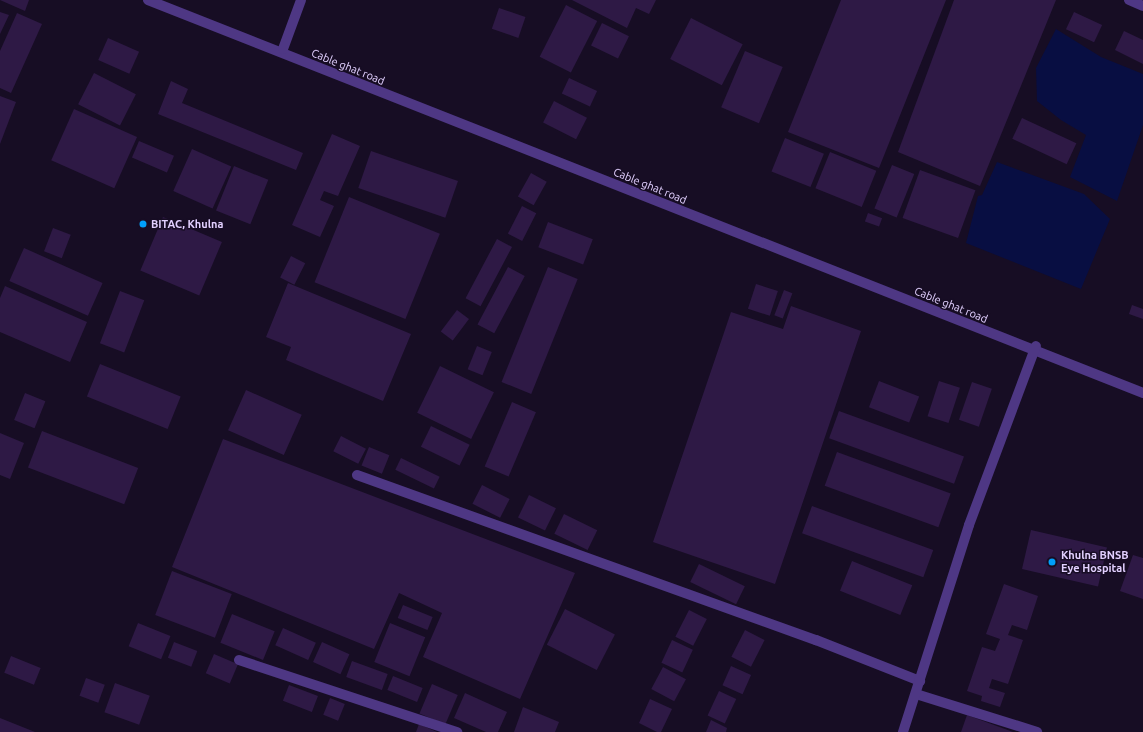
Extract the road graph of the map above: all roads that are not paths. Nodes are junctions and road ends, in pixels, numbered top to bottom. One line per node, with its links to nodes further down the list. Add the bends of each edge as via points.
1 (148, 0): 7 (street, Cable ghat road)
2 (161, 0): 6 (street, Cable ghat road)
3 (301, 0): 6 (street)
4 (1129, 0): 5 (street)
5 (1143, 6)
6 (283, 48): 7 (street, Cable ghat road)
7 (1035, 349): 8 (street, Cable ghat road); 9 (street, Cable ghat road); 12 (street, via 969,525)
8 (1143, 387)
9 (1143, 393)
10 (357, 475): 12 (street, via 816,640)
11 (239, 660): 14 (street)
12 (920, 681): 13 (street)
13 (916, 694): 15 (street); 16 (street)
14 (457, 732)
15 (903, 732)
16 (1037, 732)

